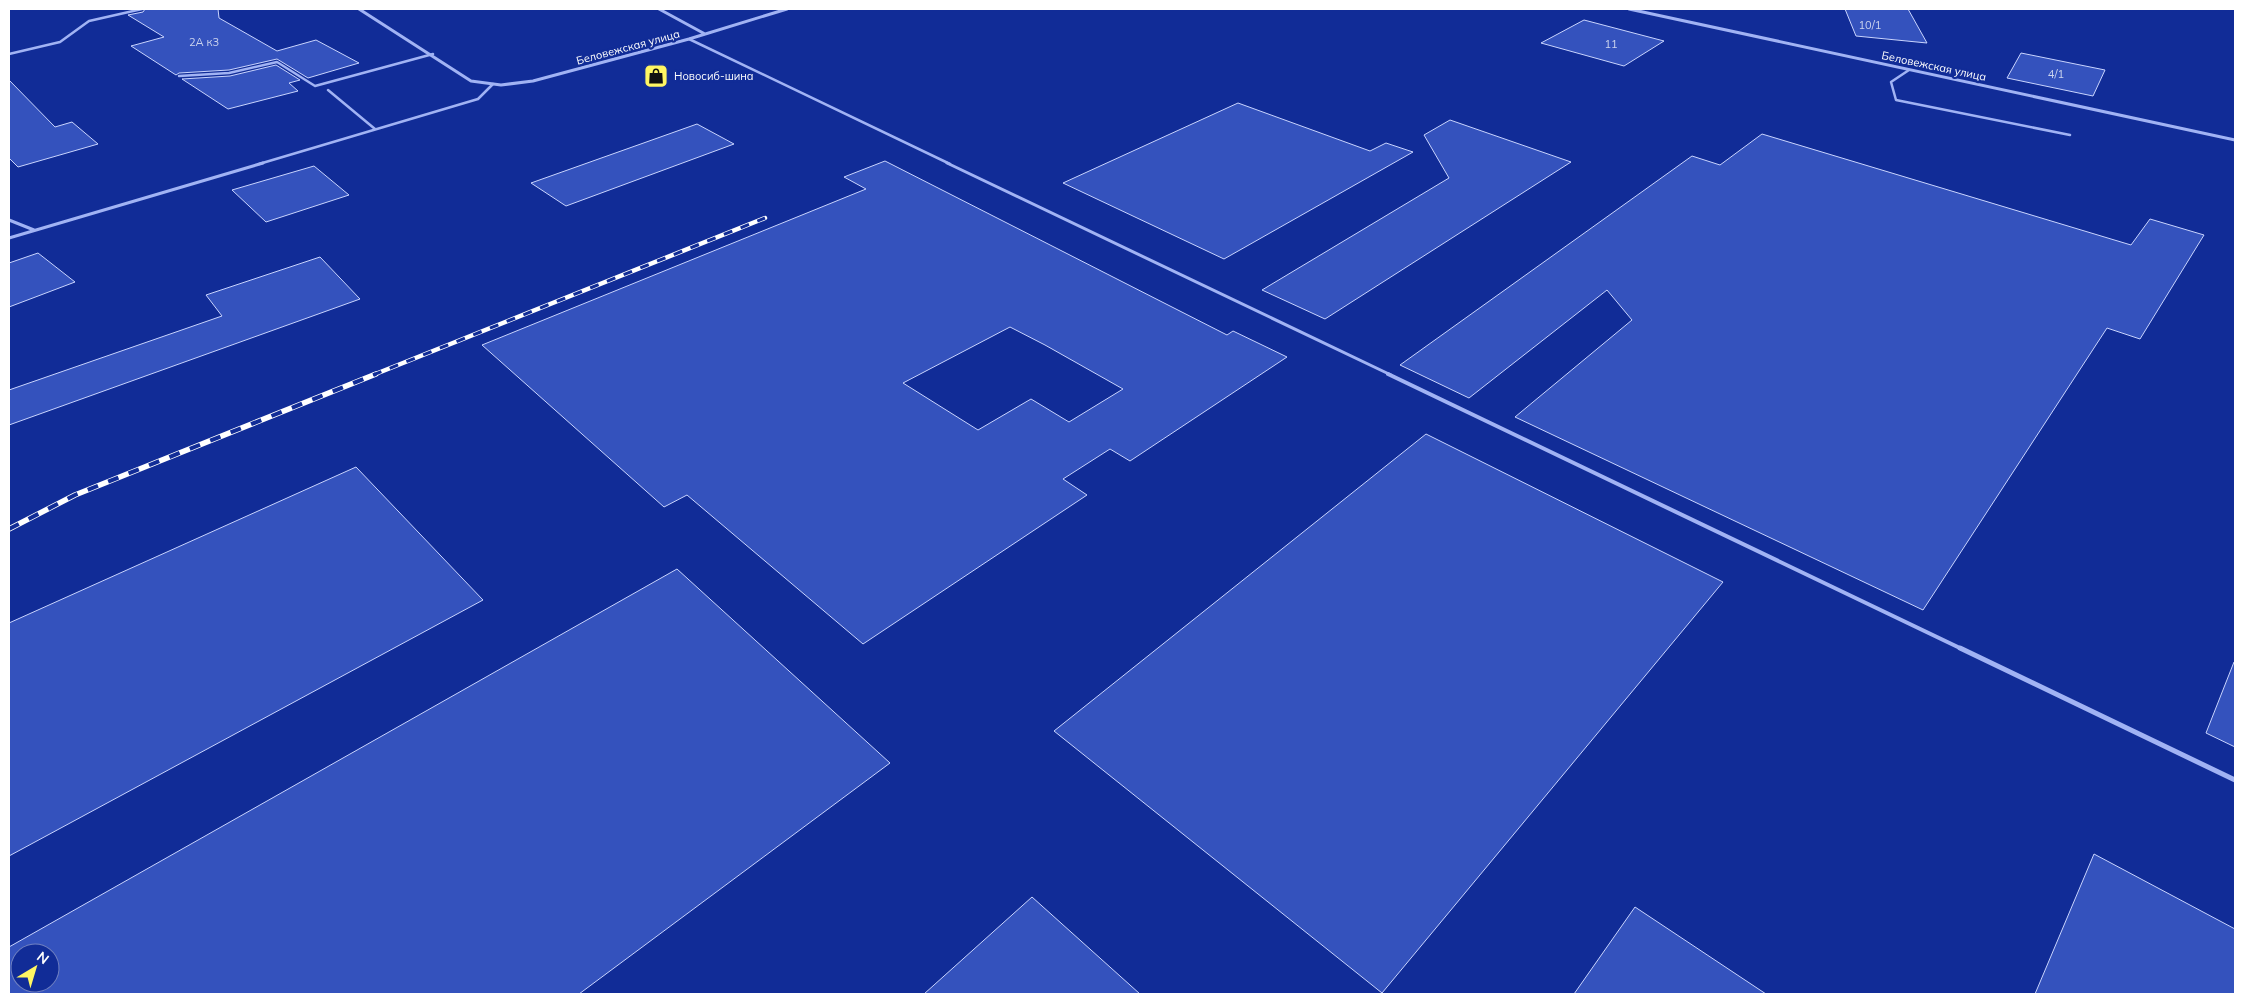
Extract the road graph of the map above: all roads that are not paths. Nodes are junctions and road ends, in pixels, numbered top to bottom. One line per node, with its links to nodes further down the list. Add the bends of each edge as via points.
1 (142, 9): 8 (lane, via 89,21 60,42)
2 (359, 9): 9 (street)
3 (659, 9): 6 (street)
4 (786, 9): 6 (street, Беловежская улица)
5 (1629, 9): 10 (street, Беловежская улица)
6 (706, 34): 7 (street, Беловежская улица)
7 (689, 39): 12 (street, Беловежская улица, via 520,84); 20 (lane)
8 (9, 54)
9 (432, 54): 11 (lane, via 315,86 277,62 229,73); 12 (street, Беловежская улица, via 471,81)
10 (1909, 70): 15 (lane, via 1891,82 1896,100); 16 (street, Беловежская улица)
11 (179, 76)
12 (493, 84): 14 (lane, via 478,99)
13 (328, 90): 14 (lane)
14 (375, 129): 18 (lane)
15 (2070, 134)
16 (2235, 140)
17 (9, 220): 18 (lane)
18 (34, 230): 19 (lane)
19 (9, 238)
20 (2235, 780)

